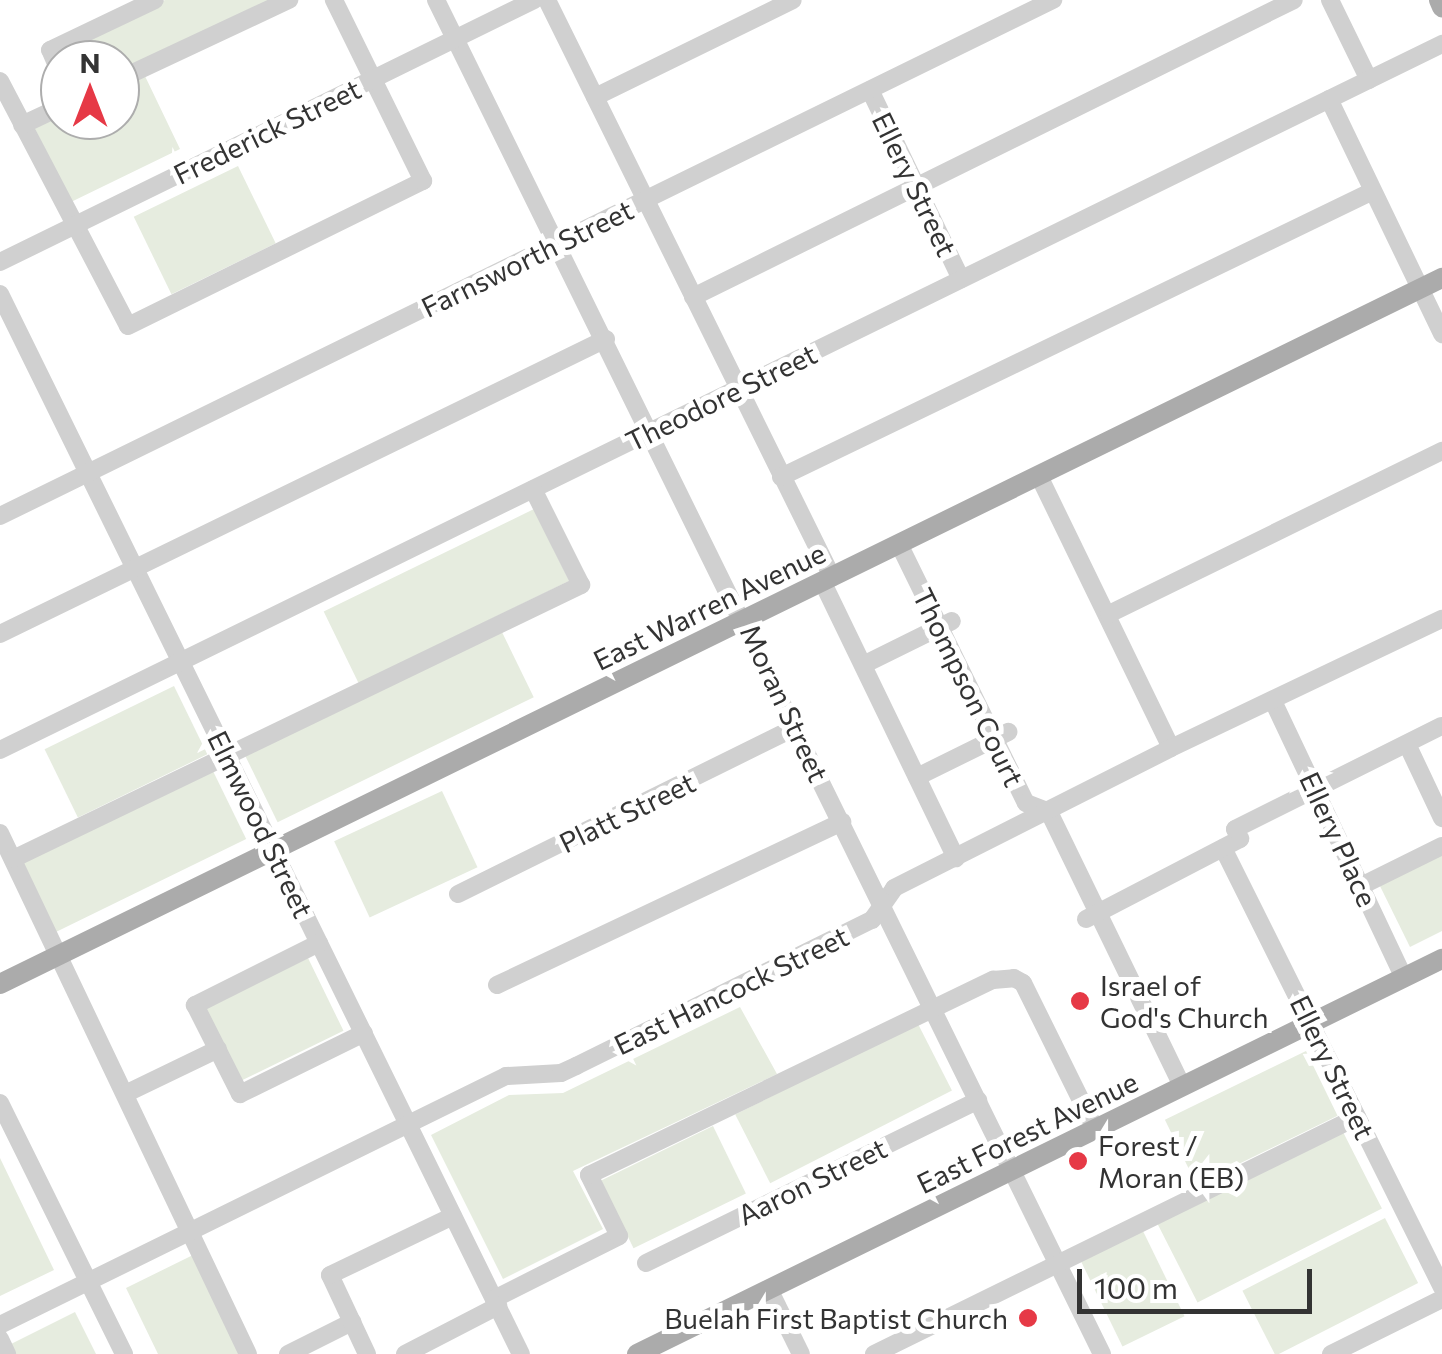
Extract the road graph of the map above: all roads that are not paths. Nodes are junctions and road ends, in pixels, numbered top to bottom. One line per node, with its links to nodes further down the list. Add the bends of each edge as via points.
1 (155, 0): 14 (street)
2 (289, 0): 16 (street)
3 (334, 0): 17 (street)
4 (436, 0): 13 (street, Moran Street)
5 (534, 0): 13 (street, Frederick Street)
6 (548, 0): 21 (street)
7 (793, 0): 21 (street)
8 (1054, 0): 20 (street, Farnsworth Street)
9 (1294, 0): 25 (street)
10 (1330, 0): 18 (street)
11 (1438, 0): 12 (main road)
12 (1442, 7)
13 (455, 38): 17 (street, Frederick Street); 29 (street, Moran Street)
14 (71, 40)
15 (1442, 44): 18 (street, Theodore Street)
16 (140, 70)
17 (374, 78): 28 (street, Frederick Street); 28 (street, via 423,181 406,190 128,326)
18 (1369, 80): 22 (street, Theodore Street)
19 (0, 81): 24 (street)
20 (870, 90): 25 (street, Ellery Street); 27 (street, Farnsworth Street)
21 (595, 97): 27 (street)
22 (1329, 99): 26 (street); 32 (street, Theodore Street)
23 (40, 116): 24 (street)
24 (22, 124): 28 (street)
25 (916, 186): 32 (street, Ellery Street); 35 (street)
26 (1373, 191): 33 (street); 42 (street)
27 (646, 200): 29 (street, Farnsworth Street); 35 (street)
28 (75, 225): 30 (street, Frederick Street)
29 (559, 242): 37 (street, Moran Street); 41 (street, Farnsworth Street)
30 (0, 262)
31 (1442, 278): 33 (main road, East Warren Avenue)
32 (960, 279): 38 (street, Theodore Street)
33 (1420, 289): 36 (street); 43 (main road, East Warren Avenue)
34 (0, 294): 41 (street, Elmwood Street)
35 (693, 297): 38 (street)
36 (1442, 334)
37 (606, 340): 39 (street, Moran Street); 47 (street)
38 (737, 389): 39 (street, Theodore Street); 42 (street)
39 (651, 430): 44 (street, Theodore Street); 50 (street, Moran Street)
40 (1442, 451): 49 (street)
41 (88, 473): 45 (street, Farnsworth Street); 47 (street, Elmwood Street)
42 (781, 476): 48 (street)
43 (1039, 476): 46 (main road, East Warren Avenue); 49 (street)
44 (534, 489): 54 (street, Theodore Street); 63 (street, via 581,585)
45 (0, 516)
46 (899, 544): 48 (main road, East Warren Avenue); 52 (street, Thompson Court)
47 (136, 570): 53 (street); 54 (street, Elmwood Street)
48 (827, 579): 50 (main road, East Warren Avenue); 55 (street)
49 (1109, 614): 61 (street)
50 (745, 619): 58 (street, Moran Street); 72 (main road, East Warren Avenue)
51 (1442, 619): 56 (street, East Hancock Street)
52 (946, 624): 55 (street); 59 (street, Thompson Court)
53 (0, 634)
54 (181, 662): 62 (street, Theodore Street); 63 (street, Elmwood Street)
55 (863, 666): 64 (street)
56 (1273, 701): 61 (street, East Hancock Street); 65 (street, Ellery Place)
57 (1442, 726): 60 (street)
58 (794, 728): 68 (street, Moran Street); 76 (street, Platt Street)
59 (1001, 736): 64 (street); 66 (street, Thompson Court, via 1026,804)
60 (1406, 744): 65 (street); 67 (street)
61 (1172, 748): 66 (street, East Hancock Street)
62 (0, 750)
63 (227, 756): 72 (street, Elmwood Street); 74 (street)
64 (917, 778): 73 (street)
65 (1315, 789): 71 (street, via 1235,829 1240,838); 75 (street, Ellery Place)
66 (1049, 812): 73 (street, East Hancock Street); 78 (street, Thompson Court)
67 (1442, 818)
68 (842, 822): 77 (street, Moran Street); 84 (street)
69 (0, 833): 74 (street)
70 (1442, 846): 75 (street)
71 (1223, 848): 78 (street); 86 (street, Ellery Street)
72 (275, 849): 79 (street, Elmwood Street); 80 (main road, East Warren Avenue)
73 (956, 858): 77 (street, East Hancock Street, via 894,888)
74 (13, 859): 80 (street)
75 (1361, 886): 82 (street, Ellery Place)
76 (458, 894)
77 (883, 904): 85 (street, Moran Street); 94 (street, East Hancock Street, via 872,920 561,1073 506,1076)
78 (1092, 916): 89 (street, Thompson Court)
79 (319, 943): 87 (street, Elmwood Street); 88 (street, via 195,1005)
80 (60, 955): 83 (main road, East Warren Avenue); 90 (street)
81 (1442, 959): 82 (main road, East Forest Avenue)
82 (1404, 978): 86 (main road, East Forest Avenue)
83 (0, 984)
84 (497, 986)
85 (932, 1006): 91 (street, Moran Street); 95 (street, via 994,980 1023,983); 105 (street, via 589,1175 618,1236)
86 (1311, 1023): 89 (main road, East Forest Avenue); 93 (street, Ellery Street)
87 (364, 1033): 88 (street, via 240,1094); 94 (street, Elmwood Street)
88 (218, 1049): 90 (street)
89 (1182, 1086): 95 (main road, East Forest Avenue)
90 (127, 1094): 98 (street)
91 (978, 1100): 96 (street, Moran Street); 99 (street, Aaron Street)
92 (0, 1102): 101 (street)
93 (1357, 1116): 100 (street); 102 (street, Ellery Street)
94 (409, 1125): 97 (street, Elmwood Street); 98 (street, East Hancock Street)
95 (1095, 1129): 96 (main road, East Forest Avenue)
96 (1012, 1170): 100 (street, Moran Street); 103 (main road, East Forest Avenue)
97 (453, 1216): 105 (street, Elmwood Street); 106 (street, via 330,1275)
98 (190, 1233): 101 (street, East Hancock Street); 111 (street)
99 (646, 1263)
100 (1058, 1264): 118 (street); 119 (street, Moran Street)
101 (88, 1282): 107 (street, East Hancock Street); 110 (street)
102 (1442, 1287)
103 (769, 1289): 116 (main road, East Forest Avenue); 117 (street)
104 (1442, 1300): 120 (street)
105 (496, 1302): 114 (street); 115 (street, Elmwood Street)
106 (352, 1322): 112 (street); 113 (street)
107 (0, 1325)
108 (0, 1338): 109 (street)
109 (8, 1354)
110 (124, 1354)
111 (248, 1354)
112 (288, 1354)
113 (367, 1354)
114 (404, 1354)
115 (521, 1354)
116 (636, 1354)
117 (801, 1354)
118 (874, 1354)
119 (1102, 1354)
120 (1331, 1354)

